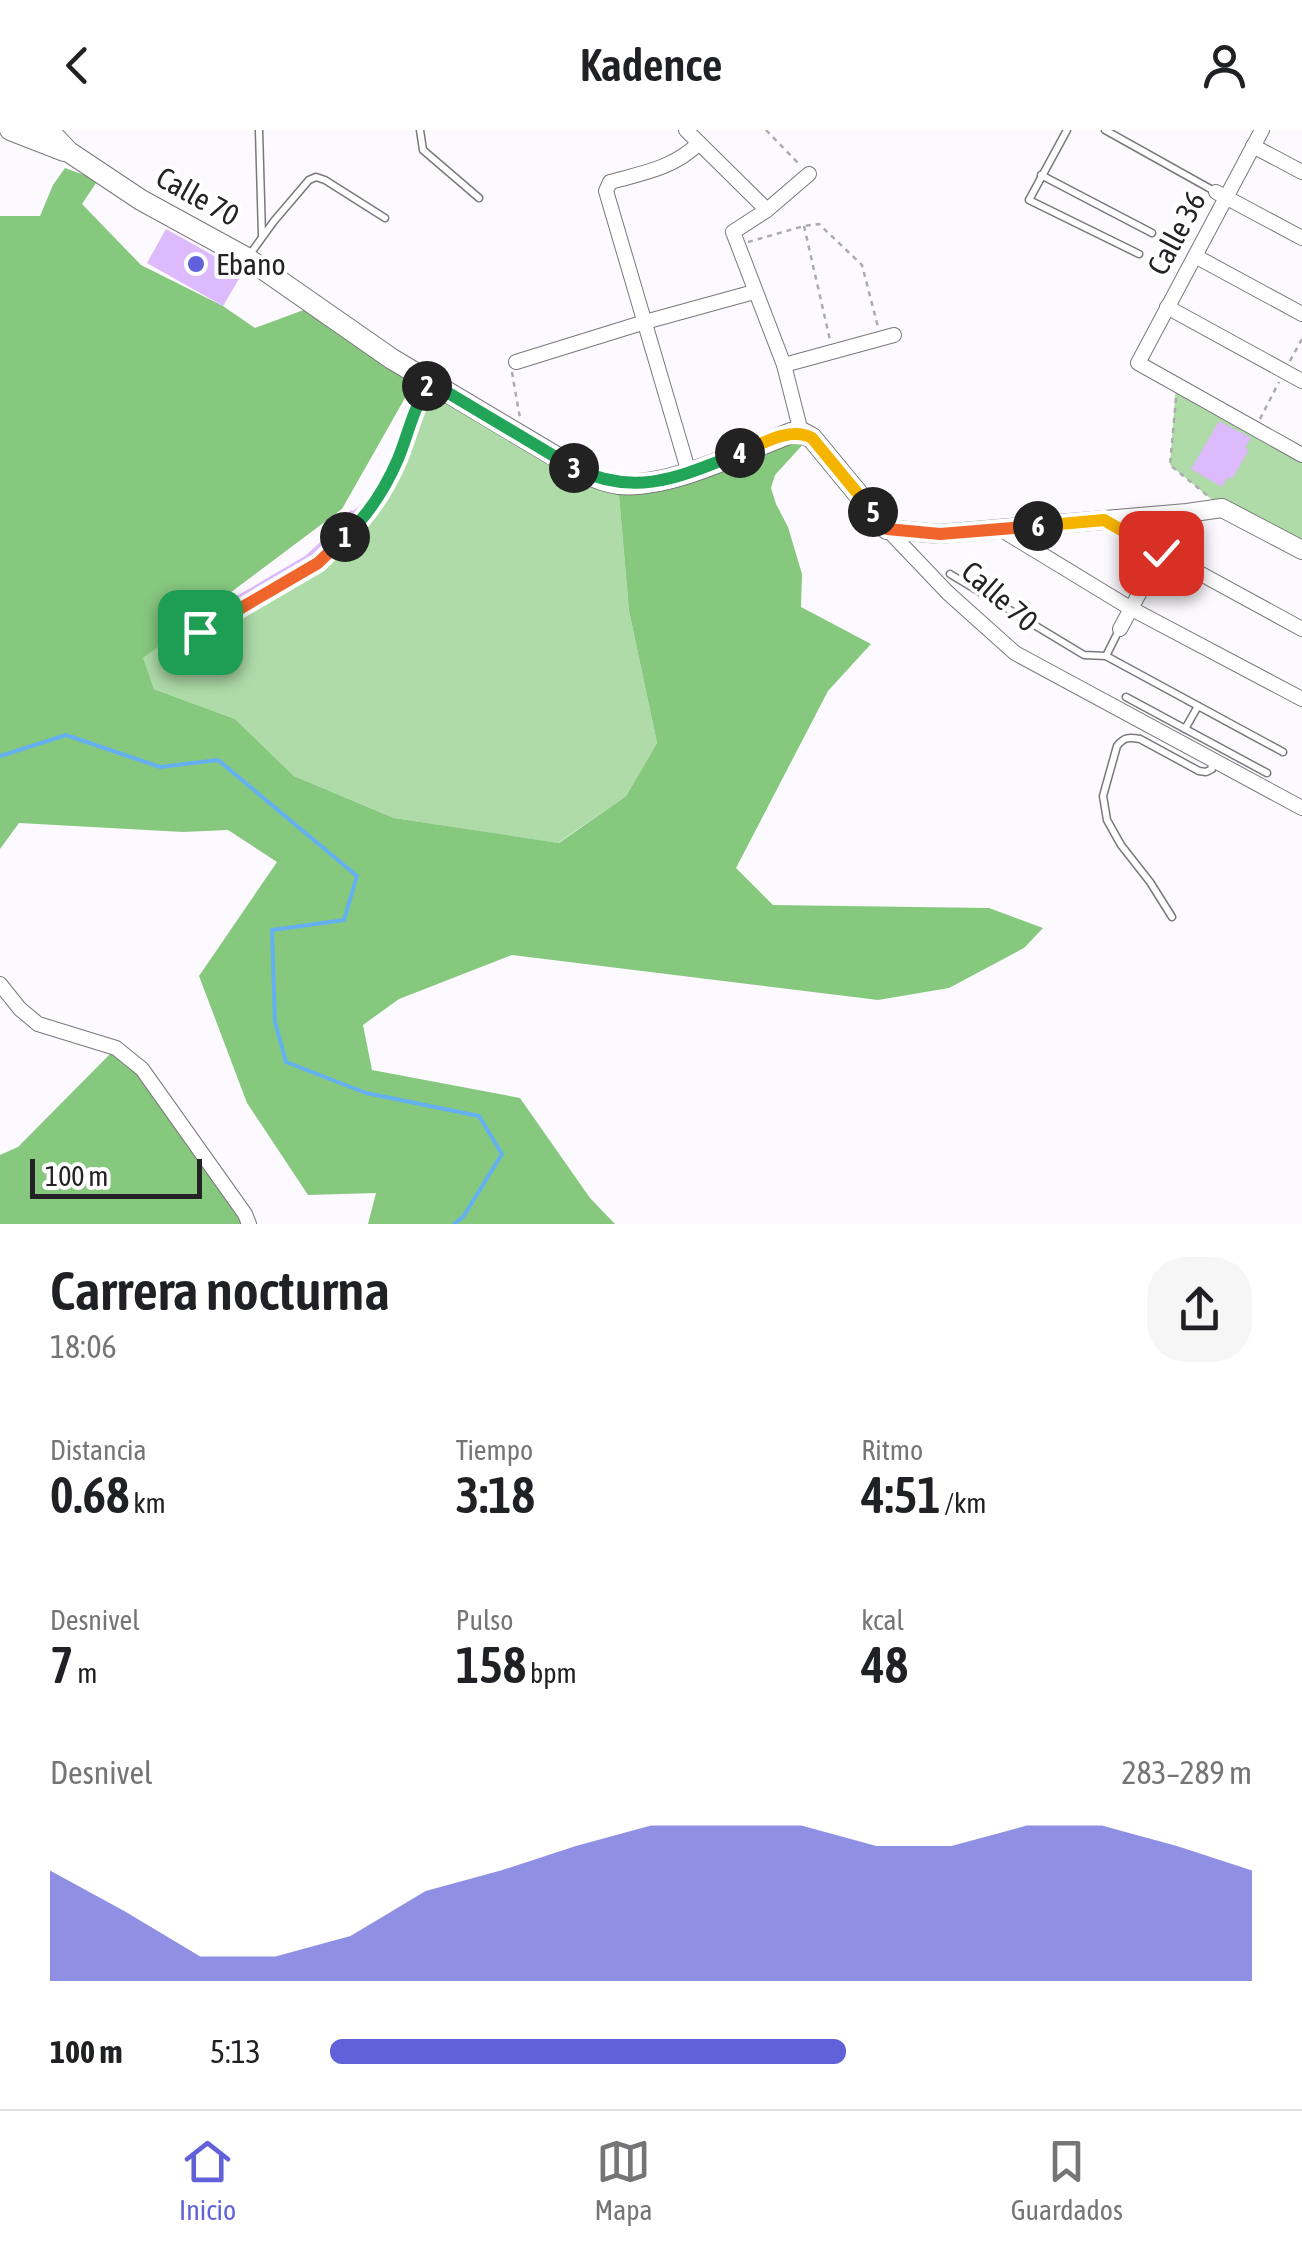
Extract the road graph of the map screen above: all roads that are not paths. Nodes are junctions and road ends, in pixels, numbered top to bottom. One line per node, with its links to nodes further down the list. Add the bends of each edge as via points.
1 (10, 130): 11 (main road, Calle 70)
2 (48, 130): 11 (main road, Calle 70)
3 (259, 130): 20 (lane)
4 (420, 130): 16 (lane, via 423,150)
5 (686, 130): 9 (street)
6 (1066, 130): 14 (lane)
7 (1105, 130): 15 (lane)
8 (1262, 130): 10 (street, Calle 36)
9 (699, 142): 17 (street); 28 (street, via 664,168 606,186)
10 (1254, 146): 12 (street); 15 (street, Calle 36)
11 (68, 152): 24 (main road, Calle 70)
12 (1302, 172)
13 (809, 174): 17 (street)
14 (1041, 176): 19 (lane); 22 (lane, via 1029,200)
15 (1221, 195): 21 (street); 23 (street, Calle 36)
16 (479, 198)
17 (766, 210): 25 (street, via 733,232)
18 (385, 218): 20 (lane, via 316,177)
19 (1152, 233)
20 (262, 237): 24 (lane)
21 (1302, 238)
22 (1138, 254)
23 (1194, 256): 26 (street, Calle 36); 27 (street)
24 (247, 258): 35 (main road, Calle 70, via 392,359 575,468 639,484)
25 (754, 292): 28 (street); 31 (street)
26 (1168, 307): 32 (street); 34 (street, Calle 36, via 1138,363)
27 (1302, 314)
28 (645, 322): 30 (street); 35 (street)
29 (887, 337): 31 (street)
30 (516, 362)
31 (784, 364): 33 (street)
32 (1302, 381)
33 (801, 432): 35 (main road, Calle 70); 38 (main road, Calle 70)
34 (1302, 455)
35 (689, 473)
36 (1187, 513): 37 (street); 40 (street, via 1222,508); 41 (street)
37 (1104, 520): 39 (street); 41 (street)
38 (887, 529): 39 (street); 52 (street, Calle 70, via 1015,653)
39 (1000, 529): 43 (street)
40 (1302, 550)
41 (1161, 553): 43 (street); 45 (street)
42 (950, 574): 46 (lane, via 1084,655)
43 (1130, 608): 44 (street); 48 (street)
44 (1120, 629): 46 (lane)
45 (1302, 629)
46 (1106, 656): 49 (lane)
47 (1126, 697): 50 (lane)
48 (1302, 699)
49 (1198, 706): 50 (lane); 51 (lane)
50 (1186, 729): 53 (lane)
51 (1283, 752)
52 (1210, 759): 54 (street, Calle 70); 55 (lane, via 1212,768 1199,771 1140,739 1122,739 1102,796 1120,845)
53 (1267, 773)
54 (1302, 808)
55 (1172, 918)
56 (0, 984): 57 (street, via 38,1024 116,1048 142,1070)
57 (249, 1224)

